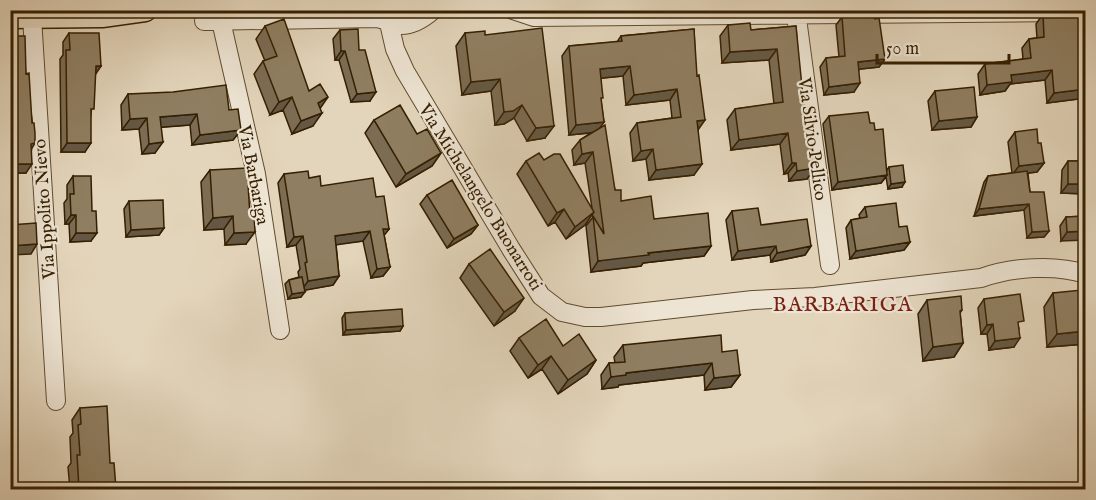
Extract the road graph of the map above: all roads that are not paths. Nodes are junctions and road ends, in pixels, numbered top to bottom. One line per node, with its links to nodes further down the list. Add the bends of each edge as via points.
1 (145, 10): 7 (main road, via 102,16)
2 (433, 10): 6 (street, Via Barbariga, via 424,18 400,25)
3 (513, 10): 5 (street, via 534,17)
4 (1085, 13): 5 (street)
5 (794, 14): 8 (street, Via Silvio Pellico)
6 (387, 15): 9 (street, Via Michelangelo Buonarroti, via 405,71 511,249 542,296 562,312 601,317 815,297 1049,267); 10 (street, Via Barbariga, via 212,21 256,174)
7 (21, 17): 11 (street, Via Ippolito Nievo)
8 (830, 265)
9 (1086, 274)
10 (280, 330)
11 (56, 401)

